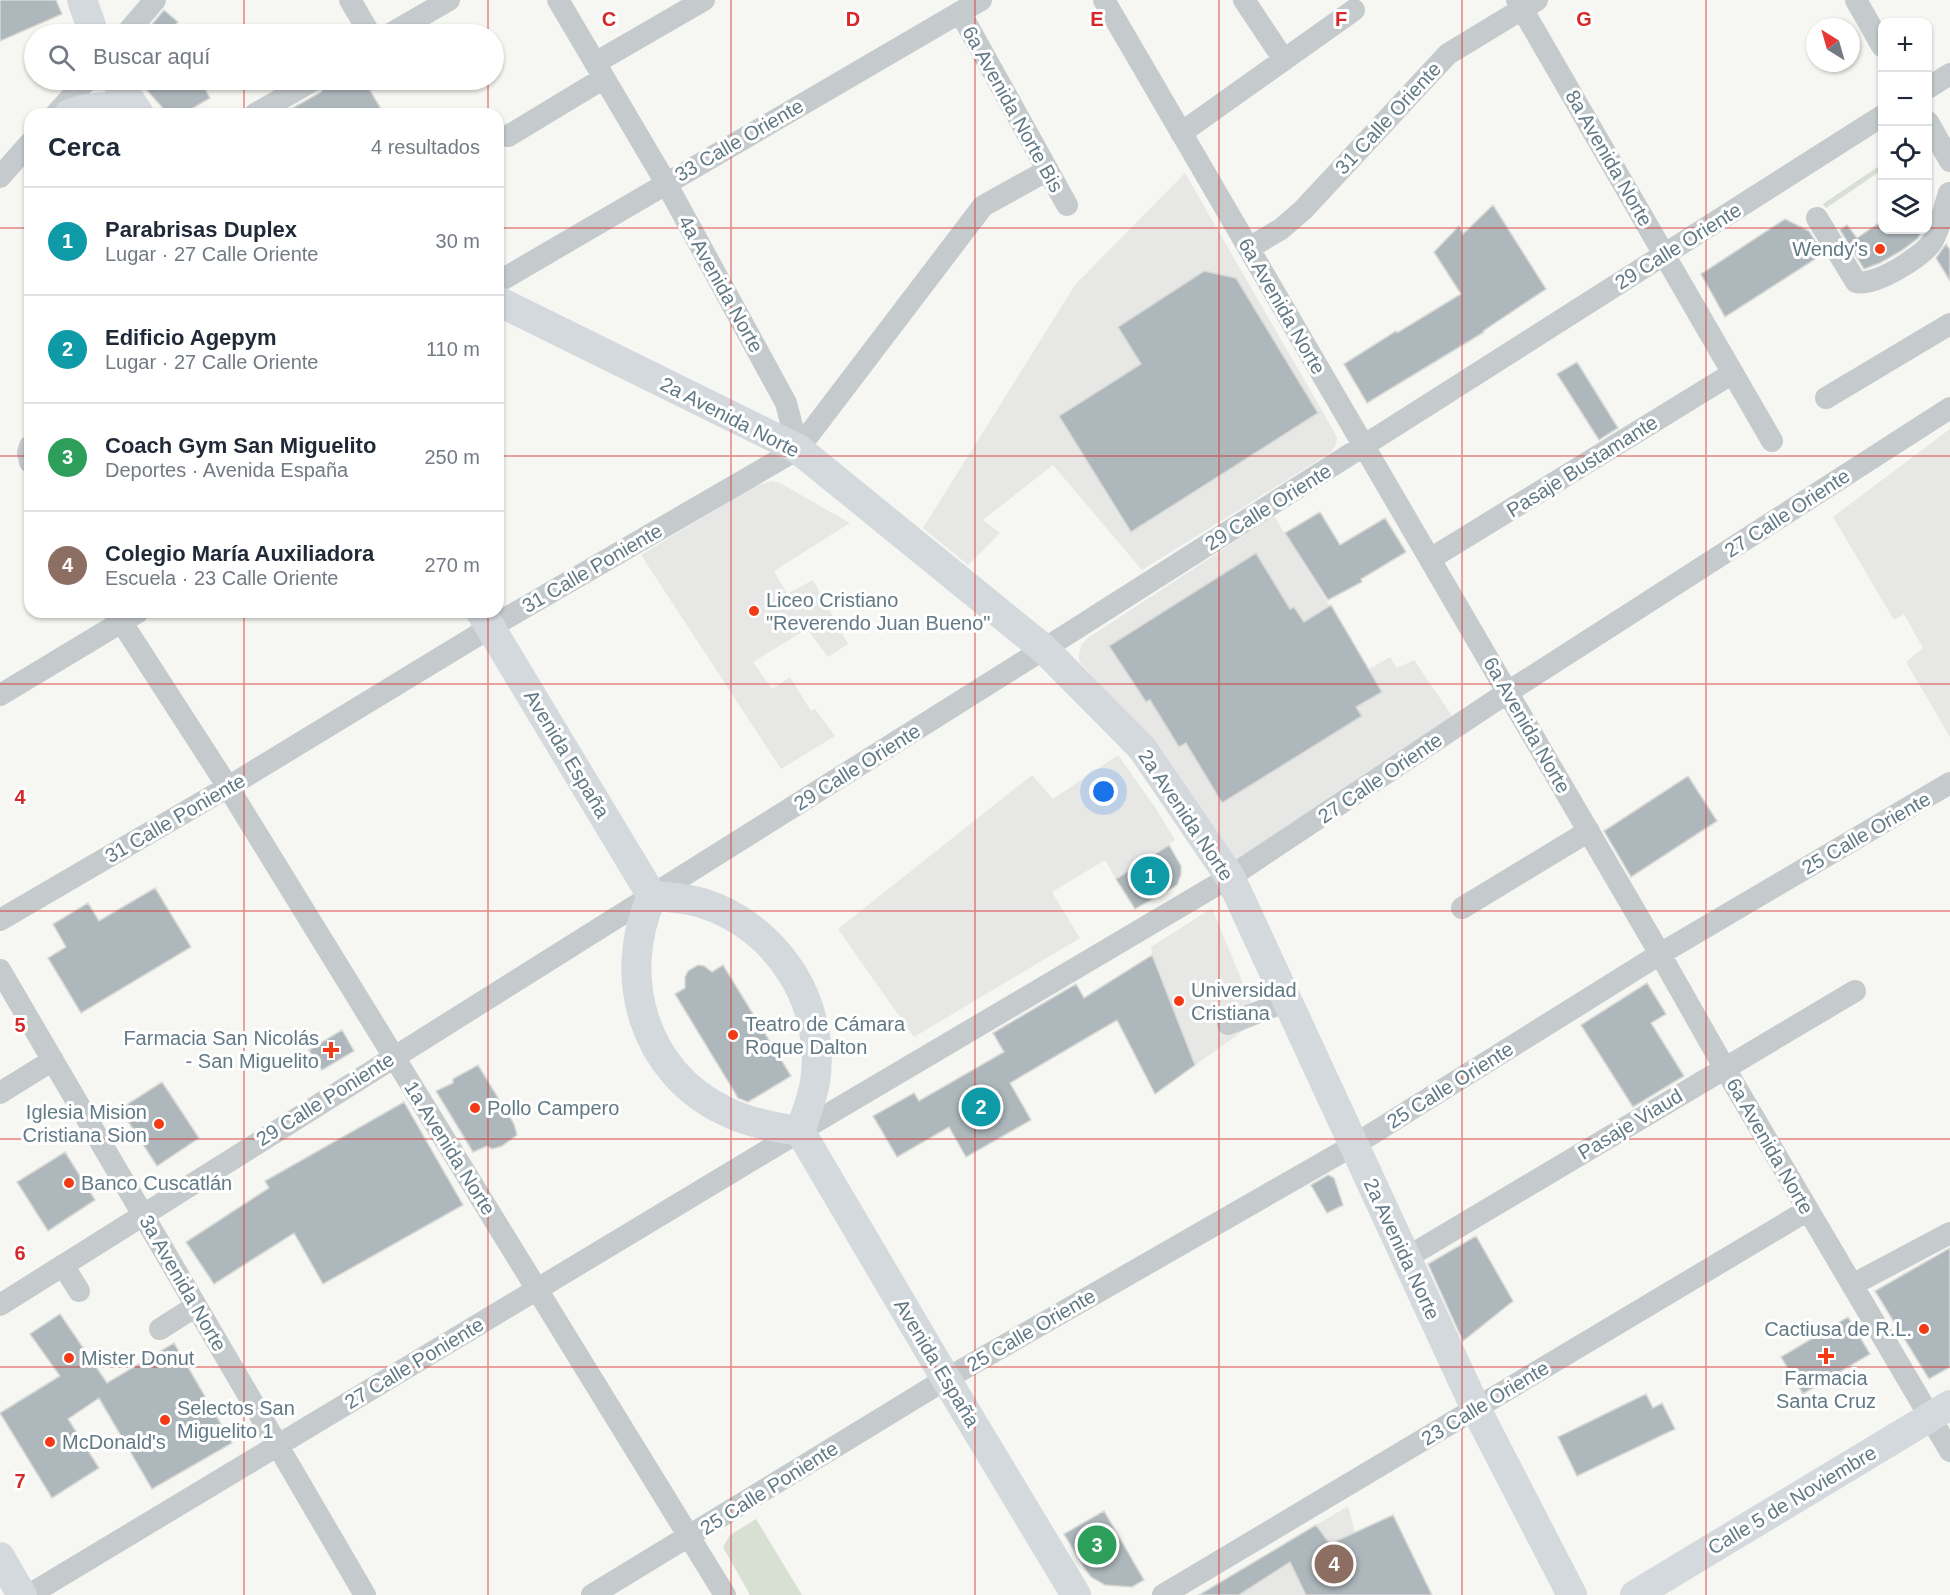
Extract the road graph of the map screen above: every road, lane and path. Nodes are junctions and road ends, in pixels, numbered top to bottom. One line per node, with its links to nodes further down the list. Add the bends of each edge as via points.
1 (82, 0): 14 (main road)
2 (155, 0): 15 (street)
3 (350, 0): 16 (street)
4 (449, 0): 17 (street)
5 (558, 0): 20 (street, 4a Avenida Norte)
6 (704, 0): 20 (street)
7 (981, 0): 13 (street, 33 Calle Oriente)
8 (1104, 0): 33 (street, 6a Avenida Norte)
9 (1245, 0): 19 (street)
10 (1856, 0): 18 (street)
11 (1525, 3): 43 (street, 31 Calle Oriente, via 1448,54 1303,210 1281,229); 44 (street, 8a Avenida Norte)
12 (1354, 10): 19 (street)
13 (960, 12): 37 (street, 6a Avenida Norte Bis); 39 (street, 33 Calle Oriente)
14 (90, 24)
15 (135, 24)
16 (364, 24)
17 (407, 24)
18 (1878, 39)
19 (1284, 60): 33 (street)
20 (600, 71): 34 (street); 39 (street, 4a Avenida Norte)
21 (1950, 74): 22 (street)
22 (1932, 85)
23 (78, 90): 26 (street)
24 (123, 90): 29 (main road)
25 (297, 90): 30 (street)
26 (61, 108)
27 (92, 108): 28 (main road)
28 (116, 108)
29 (134, 108)
30 (265, 108)
31 (1878, 119): 44 (street, 29 Calle Oriente)
32 (1930, 126): 36 (street)
33 (1182, 133): 43 (street, 6a Avenida Norte)
34 (508, 136)
35 (24, 150): 38 (street)
36 (1950, 161)
37 (1048, 170): 41 (street, 6a Avenida Norte Bis); 53 (street, 31 Calle Poniente, via 982,206)
38 (0, 177)
39 (666, 183): 45 (street, 33 Calle Oriente); 53 (street, 4a Avenida Norte, via 786,403)
40 (1949, 193): 42 (street, via 1932,242 1912,260 1863,284 1856,282)
41 (1067, 205)
42 (1817, 219)
43 (1248, 248): 52 (street, 6a Avenida Norte)
44 (1666, 254): 48 (street, 8a Avenida Norte); 52 (street, 29 Calle Oriente)
45 (504, 278)
46 (504, 304): 53 (main road, 2a Avenida Norte)
47 (1950, 324): 49 (street)
48 (1733, 373): 51 (street, 8a Avenida Norte); 54 (street, Pasaje Bustamante)
49 (1826, 398)
50 (1950, 408): 60 (street, 27 Calle Oriente)
51 (1772, 441)
52 (1364, 446): 54 (street, 6a Avenida Norte); 59 (street, 29 Calle Oriente)
53 (798, 449): 55 (street, 31 Calle Poniente); 59 (main road, 2a Avenida Norte)
54 (1430, 559): 60 (street, 6a Avenida Norte)
55 (504, 610)
56 (120, 618): 61 (street)
57 (127, 618): 63 (street, 1a Avenida Norte)
58 (486, 620): 63 (street, 31 Calle Poniente); 66 (main road, Avenida España)
59 (1044, 649): 65 (main road, 2a Avenida Norte, via 1142,748); 66 (street, 29 Calle Oriente)
60 (1508, 692): 64 (street, 6a Avenida Norte); 65 (street, 27 Calle Oriente)
61 (0, 695)
62 (1950, 783): 69 (street, 25 Calle Oriente)
63 (228, 787): 68 (street, 31 Calle Poniente); 74 (street, 1a Avenida Norte)
64 (1589, 831): 67 (street); 69 (street, 6a Avenida Norte)
65 (1230, 877): 72 (main road, 2a Avenida Norte); 78 (street, 27 Calle Oriente)
66 (652, 896): 74 (street, 29 Calle Poniente); 78 (main road, via 637,942 636,984 644,1017 666,1062 695,1092 723,1111 747,1121); 78 (main road, via 678,898 726,913 768,942 798,983 808,1006 817,1056 815,1082)
67 (1462, 908)
68 (0, 920)
69 (1660, 954): 76 (street, 6a Avenida Norte); 79 (street, 25 Calle Oriente)
70 (0, 970): 75 (street, 3a Avenida Norte)
71 (1855, 991): 76 (street, Pasaje Viaud)
72 (1287, 1000): 73 (street); 79 (main road, 2a Avenida Norte)
73 (1228, 1024)
74 (394, 1056): 81 (street, 29 Calle Poniente); 86 (street, 1a Avenida Norte)
75 (53, 1060): 77 (street); 81 (street, 3a Avenida Norte)
76 (1724, 1067): 80 (street, 6a Avenida Norte); 83 (street, Pasaje Viaud)
77 (0, 1093)
78 (800, 1131): 86 (street, 27 Calle Poniente); 91 (main road, Avenida España)
79 (1354, 1144): 83 (main road, 2a Avenida Norte); 91 (street, 25 Calle Oriente)
80 (1808, 1210): 85 (street, 6a Avenida Norte); 92 (street, 23 Calle Oriente)
81 (143, 1214): 84 (street, 29 Calle Poniente); 89 (street, 3a Avenida Norte)
82 (1950, 1233): 85 (street)
83 (1406, 1258): 92 (main road, 2a Avenida Norte)
84 (63, 1265): 87 (street); 88 (street, 29 Calle Poniente)
85 (1852, 1285): 93 (street, 6a Avenida Norte)
86 (537, 1289): 94 (street, 27 Calle Poniente); 96 (street, 1a Avenida Norte)
87 (79, 1291)
88 (0, 1305)
89 (196, 1306): 90 (street); 94 (street, 3a Avenida Norte)
90 (160, 1329)
91 (946, 1379): 96 (street, 25 Calle Poniente); 103 (main road, Avenida España)
92 (1476, 1409): 104 (street, 23 Calle Oriente); 105 (main road, 2a Avenida Norte)
93 (1941, 1411): 95 (street, 6a Avenida Norte); 106 (main road, Calle 5 de Noviembre)
94 (278, 1444): 99 (street, 27 Calle Poniente); 100 (street, 3a Avenida Norte)
95 (1950, 1451)
96 (690, 1536): 101 (street, 25 Calle Poniente); 102 (street, 1a Avenida Norte)
97 (0, 1557): 98 (main road)
98 (22, 1595)
99 (29, 1595)
100 (365, 1595)
101 (592, 1595)
102 (725, 1595)
103 (1076, 1595)
104 (1162, 1595)
105 (1572, 1595)
106 (1635, 1595)

